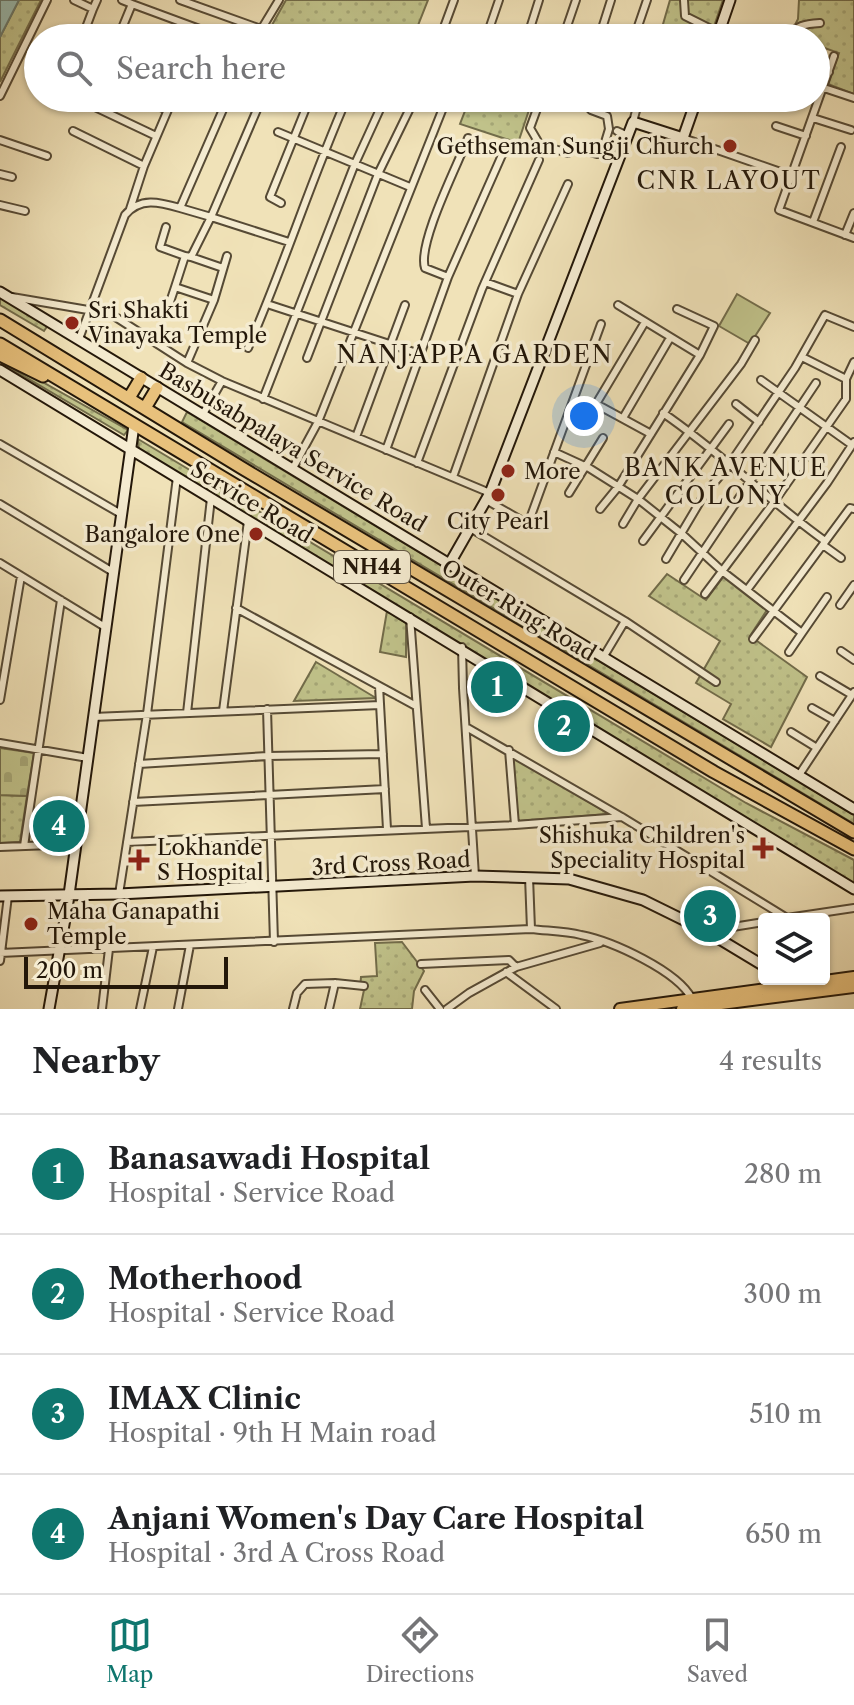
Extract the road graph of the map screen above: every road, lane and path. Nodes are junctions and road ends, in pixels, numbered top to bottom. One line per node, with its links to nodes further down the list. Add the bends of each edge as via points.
1 (47, 0): 18 (street)
2 (74, 0): 16 (street)
3 (97, 0): 16 (street)
4 (122, 0): 15 (street)
5 (180, 0): 22 (street)
6 (279, 0): 23 (street)
7 (454, 0): 24 (street)
8 (499, 0): 25 (street)
9 (539, 0): 26 (street)
10 (576, 0): 27 (street)
11 (611, 0): 28 (street)
12 (647, 0): 29 (street)
13 (684, 0): 30 (street, via 685,16)
14 (730, 0): 31 (street)
15 (132, 4): 20 (street); 21 (street)
16 (93, 9): 19 (street)
17 (820, 23): 32 (street)
18 (35, 24)
19 (87, 24)
20 (124, 24)
21 (186, 24)
22 (246, 24)
23 (265, 24)
24 (445, 24)
25 (491, 24)
26 (531, 24)
27 (568, 24)
28 (603, 24)
29 (639, 24)
30 (698, 24)
31 (722, 24)
32 (805, 24)
33 (24, 47): 37 (street)
34 (834, 56): 35 (street)
35 (830, 69)
36 (830, 90): 38 (street)
37 (0, 96)
38 (854, 98)
39 (105, 112): 61 (street)
40 (166, 112): 61 (street)
41 (222, 112): 84 (street)
42 (256, 112): 88 (street)
43 (304, 112): 65 (street)
44 (341, 112): 69 (street)
45 (379, 112): 75 (street)
46 (408, 112): 77 (street)
47 (441, 112): 81 (street)
48 (536, 112): 70 (street, via 530,128 540,145 568,153 575,148)
49 (596, 112): 56 (street, via 607,116)
50 (636, 112): 54 (street)
51 (692, 112): 64 (street)
52 (815, 112): 53 (street)
53 (813, 118): 57 (street); 62 (street)
54 (633, 122): 60 (street); 64 (street)
55 (776, 126): 62 (street)
56 (613, 130): 60 (street); 70 (street)
57 (851, 130)
58 (73, 131): 74 (street)
59 (278, 132): 65 (street)
60 (628, 135): 72 (street)
61 (156, 136): 74 (street)
62 (806, 136): 78 (street)
63 (468, 138): 97 (street, via 423,257 425,268)
64 (683, 138): 78 (street)
65 (293, 139): 69 (street); 82 (street, via 269,200)
66 (0, 140): 71 (street)
67 (506, 146): 97 (street)
68 (841, 147): 89 (street)
69 (324, 152): 75 (street); 93 (street)
70 (602, 152): 72 (street)
71 (47, 156)
72 (619, 159): 172 (street)
73 (539, 160): 98 (street)
74 (144, 166): 85 (street)
75 (354, 166): 77 (street); 110 (street)
76 (0, 174): 79 (street)
77 (378, 174): 81 (street); 112 (street)
78 (792, 176): 89 (street, via 779,210)
79 (12, 177)
80 (568, 184): 101 (street)
81 (410, 187): 116 (street)
82 (281, 203)
83 (0, 205): 86 (street)
84 (180, 208): 85 (street, via 155,202); 88 (street)
85 (130, 209): 108 (street)
86 (25, 211)
87 (854, 213): 91 (street)
88 (211, 217): 93 (street); 94 (street)
89 (813, 222): 91 (street)
90 (166, 227): 94 (street, via 160,247)
91 (845, 235): 92 (street)
92 (854, 238)
93 (289, 242): 104 (street)
94 (188, 256): 96 (street); 99 (street)
95 (227, 256): 96 (street)
96 (223, 268): 102 (street)
97 (448, 277): 123 (street)
98 (485, 282): 101 (street); 163 (street)
99 (175, 287): 102 (street); 103 (street)
100 (4, 294): 108 (street); 118 (street, Basbusabpalaya Service Road)
101 (518, 294): 168 (street)
102 (214, 300): 129 (street)
103 (170, 302)
104 (267, 304): 110 (street); 122 (street)
105 (405, 305): 121 (street)
106 (618, 305): 113 (street)
107 (677, 309): 125 (street, via 714,326)
108 (88, 310): 118 (street); 129 (street, via 103,309)
109 (0, 312): 131 (highway)
110 (297, 314): 112 (street); 141 (street)
111 (0, 320): 131 (highway, Outer Ring Road / NH44)
112 (320, 322): 116 (street); 127 (street)
113 (645, 322): 117 (street); 147 (street, via 596,404)
114 (601, 324): 162 (street)
115 (854, 327): 126 (street, via 825,315)
116 (353, 333): 121 (street); 148 (street)
117 (670, 338): 125 (street); 147 (street)
118 (79, 339): 132 (street, Basbusabpalaya Service Road)
119 (755, 340): 153 (street)
120 (0, 344): 137 (highway, Outer Ring Road / NH44)
121 (390, 345): 123 (street); 155 (street)
122 (248, 348)
123 (420, 354): 161 (street)
124 (0, 355): 137 (highway)
125 (700, 355): 145 (street)
126 (802, 357): 133 (street); 139 (street)
127 (307, 358)
128 (854, 362): 133 (street)
129 (187, 363): 135 (street)
130 (0, 370): 159 (street, Service Road)
131 (85, 372): 140 (highway, Outer Ring Road / NH44)
132 (141, 378): 138 (street, Basbusabpalaya Service Road); 140 (highway)
133 (846, 379): 152 (street, via 846,399)
134 (761, 380): 139 (street)
135 (222, 381): 141 (street); 146 (street)
136 (816, 383): 144 (street)
137 (73, 388): 151 (highway, Outer Ring Road / NH44)
138 (157, 388): 143 (highway); 146 (street, Basbusabpalaya Service Road)
139 (779, 393): 144 (street); 149 (street)
140 (129, 398): 143 (highway, Outer Ring Road / NH44)
141 (263, 399): 148 (street)
142 (736, 404): 149 (street)
143 (145, 408): 249 (highway, Outer Ring Road / NH44)
144 (800, 408): 152 (street); 169 (street)
145 (663, 413): 153 (street); 154 (street)
146 (203, 414): 166 (street, Basbusabpalaya Service Road)
147 (623, 418): 154 (street)
148 (318, 422): 155 (street); 166 (street)
149 (759, 422): 164 (street)
150 (729, 424): 160 (street)
151 (134, 425): 159 (street); 255 (highway, Outer Ring Road / NH44, via 714,772)
152 (827, 426): 158 (street); 175 (street)
153 (690, 431): 160 (street); 174 (street)
154 (651, 434): 170 (street)
155 (356, 437): 161 (street)
156 (603, 438): 165 (street)
157 (0, 444): 179 (street)
158 (853, 444): 182 (street)
159 (130, 448): 167 (street, Service Road); 179 (street)
160 (710, 448): 164 (street); 180 (street)
161 (386, 450): 163 (street)
162 (554, 452): 165 (street); 172 (street, via 528,524)
163 (417, 463): 168 (street)
164 (729, 465): 169 (street); 185 (street)
165 (587, 467): 170 (street); 171 (street)
166 (293, 468): 192 (street, Basbusabpalaya Service Road)
167 (177, 477): 173 (street, Service Road); 226 (street)
168 (453, 477): 172 (street)
169 (750, 482): 175 (street); 188 (street)
170 (618, 487): 174 (street); 177 (street)
171 (569, 493)
172 (488, 496): 184 (street)
173 (211, 498): 181 (street, Service Road); 225 (street)
174 (638, 499): 180 (street); 183 (street)
175 (774, 502): 182 (street); 193 (street)
176 (0, 504): 194 (street)
177 (600, 509)
178 (854, 509): 187 (street)
179 (121, 514): 194 (street)
180 (662, 517): 185 (street); 186 (street)
181 (248, 521): 203 (street); 205 (street, Service Road)
182 (798, 522): 187 (street); 198 (street)
183 (623, 524)
184 (470, 528): 192 (street); 206 (street)
185 (682, 534): 188 (street); 190 (street)
186 (643, 541)
187 (824, 543): 189 (street); 204 (street)
188 (702, 552): 193 (street); 196 (street)
189 (841, 558)
190 (666, 559)
191 (0, 563): 195 (street)
192 (450, 563): 213 (street, Basbusabpalaya Service Road)
193 (722, 571): 198 (street); 199 (street)
194 (113, 572): 207 (street)
195 (21, 576): 201 (street); 219 (street)
196 (684, 580)
197 (854, 585): 202 (street)
198 (747, 590): 204 (street)
199 (705, 594)
200 (827, 597): 208 (street)
201 (61, 600): 207 (street); 233 (street)
202 (840, 605)
203 (236, 608): 217 (street); 224 (street)
204 (774, 611): 208 (street); 209 (street)
205 (410, 617): 210 (street, Service Road); 221 (street)
206 (625, 621): 213 (street); 216 (street)
207 (105, 627): 227 (street)
208 (802, 633): 212 (street)
209 (753, 639)
210 (462, 647): 229 (street); 259 (street, Service Road)
211 (841, 651): 214 (street)
212 (789, 652)
213 (604, 656): 239 (street, Basbusabpalaya Service Road)
214 (854, 660)
215 (820, 676): 218 (street)
216 (716, 682)
217 (379, 686): 220 (street); 221 (street)
218 (853, 694): 228 (street)
219 (0, 700)
220 (380, 705): 223 (street); 235 (street)
221 (416, 706): 247 (street)
222 (812, 708): 228 (street)
223 (267, 709): 224 (street); 236 (street)
224 (223, 711): 225 (street)
225 (187, 713): 226 (street)
226 (147, 714): 227 (street); 238 (street)
227 (93, 717): 237 (street)
228 (835, 721): 232 (street)
229 (466, 727): 234 (street); 246 (street)
230 (791, 732): 232 (street)
231 (0, 743): 233 (street)
232 (817, 748): 239 (street)
233 (38, 750): 237 (street); 253 (street)
234 (509, 750): 244 (street); 245 (street)
235 (383, 754): 236 (street); 240 (street)
236 (268, 756): 238 (street); 241 (street)
237 (88, 758): 252 (street)
238 (139, 764): 242 (street)
239 (799, 775): 243 (street, Basbusabpalaya Service Road)
240 (385, 789): 241 (street); 248 (street)
241 (269, 795): 242 (street); 250 (street)
242 (133, 802): 251 (street)
243 (854, 809)
244 (622, 817): 245 (street); 264 (street)
245 (515, 825): 246 (street)
246 (472, 827): 247 (street); 256 (street)
247 (426, 828): 248 (street)
248 (387, 829): 250 (street)
249 (854, 832)
250 (271, 836): 251 (street); 258 (street)
251 (127, 842): 260 (street)
252 (76, 844): 253 (street); 262 (street)
253 (24, 846): 254 (street)
254 (0, 847)
255 (854, 849)
256 (475, 876): 257 (street, 3rd Cross Road); 258 (street, 3rd Cross Road)
257 (529, 877): 267 (street); 268 (street, 3rd Cross Road, via 605,888)
258 (273, 886): 260 (street, 3rd Cross Road); 269 (street)
259 (854, 889)
260 (119, 894): 262 (street, 3rd Cross Road)
261 (4, 896): 262 (street, 3rd Cross Road); 275 (street)
262 (68, 896): 274 (street)
263 (854, 908): 265 (street)
264 (775, 913)
265 (818, 913)
266 (758, 923): 268 (street)
267 (531, 929): 269 (street); 270 (street)
268 (706, 931): 276 (street, 3rd Cross Road)
269 (274, 942): 271 (street)
270 (603, 942): 278 (street); 286 (street, via 675,978)
271 (190, 945): 272 (street); 291 (street)
272 (153, 947): 273 (street); 290 (street)
273 (109, 949): 274 (street); 289 (street)
274 (60, 951): 275 (street); 288 (street)
275 (0, 956)
276 (758, 962)
277 (421, 964): 278 (street, via 509,960)
278 (516, 967): 279 (street)
279 (506, 972): 295 (street); 296 (street)
280 (854, 977): 283 (main road)
281 (335, 983): 282 (street); 292 (street, via 305,984); 293 (street)
282 (364, 986)
283 (781, 987): 284 (main road); 286 (main road); 287 (main road)
284 (854, 987)
285 (425, 990): 294 (street)
286 (692, 999): 297 (main road)
287 (711, 1007): 298 (main road)
288 (49, 1009)
289 (102, 1009)
290 (140, 1009)
291 (178, 1009)
292 (293, 1009)
293 (329, 1009)
294 (440, 1009)
295 (447, 1009)
296 (556, 1009)
297 (620, 1009)
298 (682, 1009)

